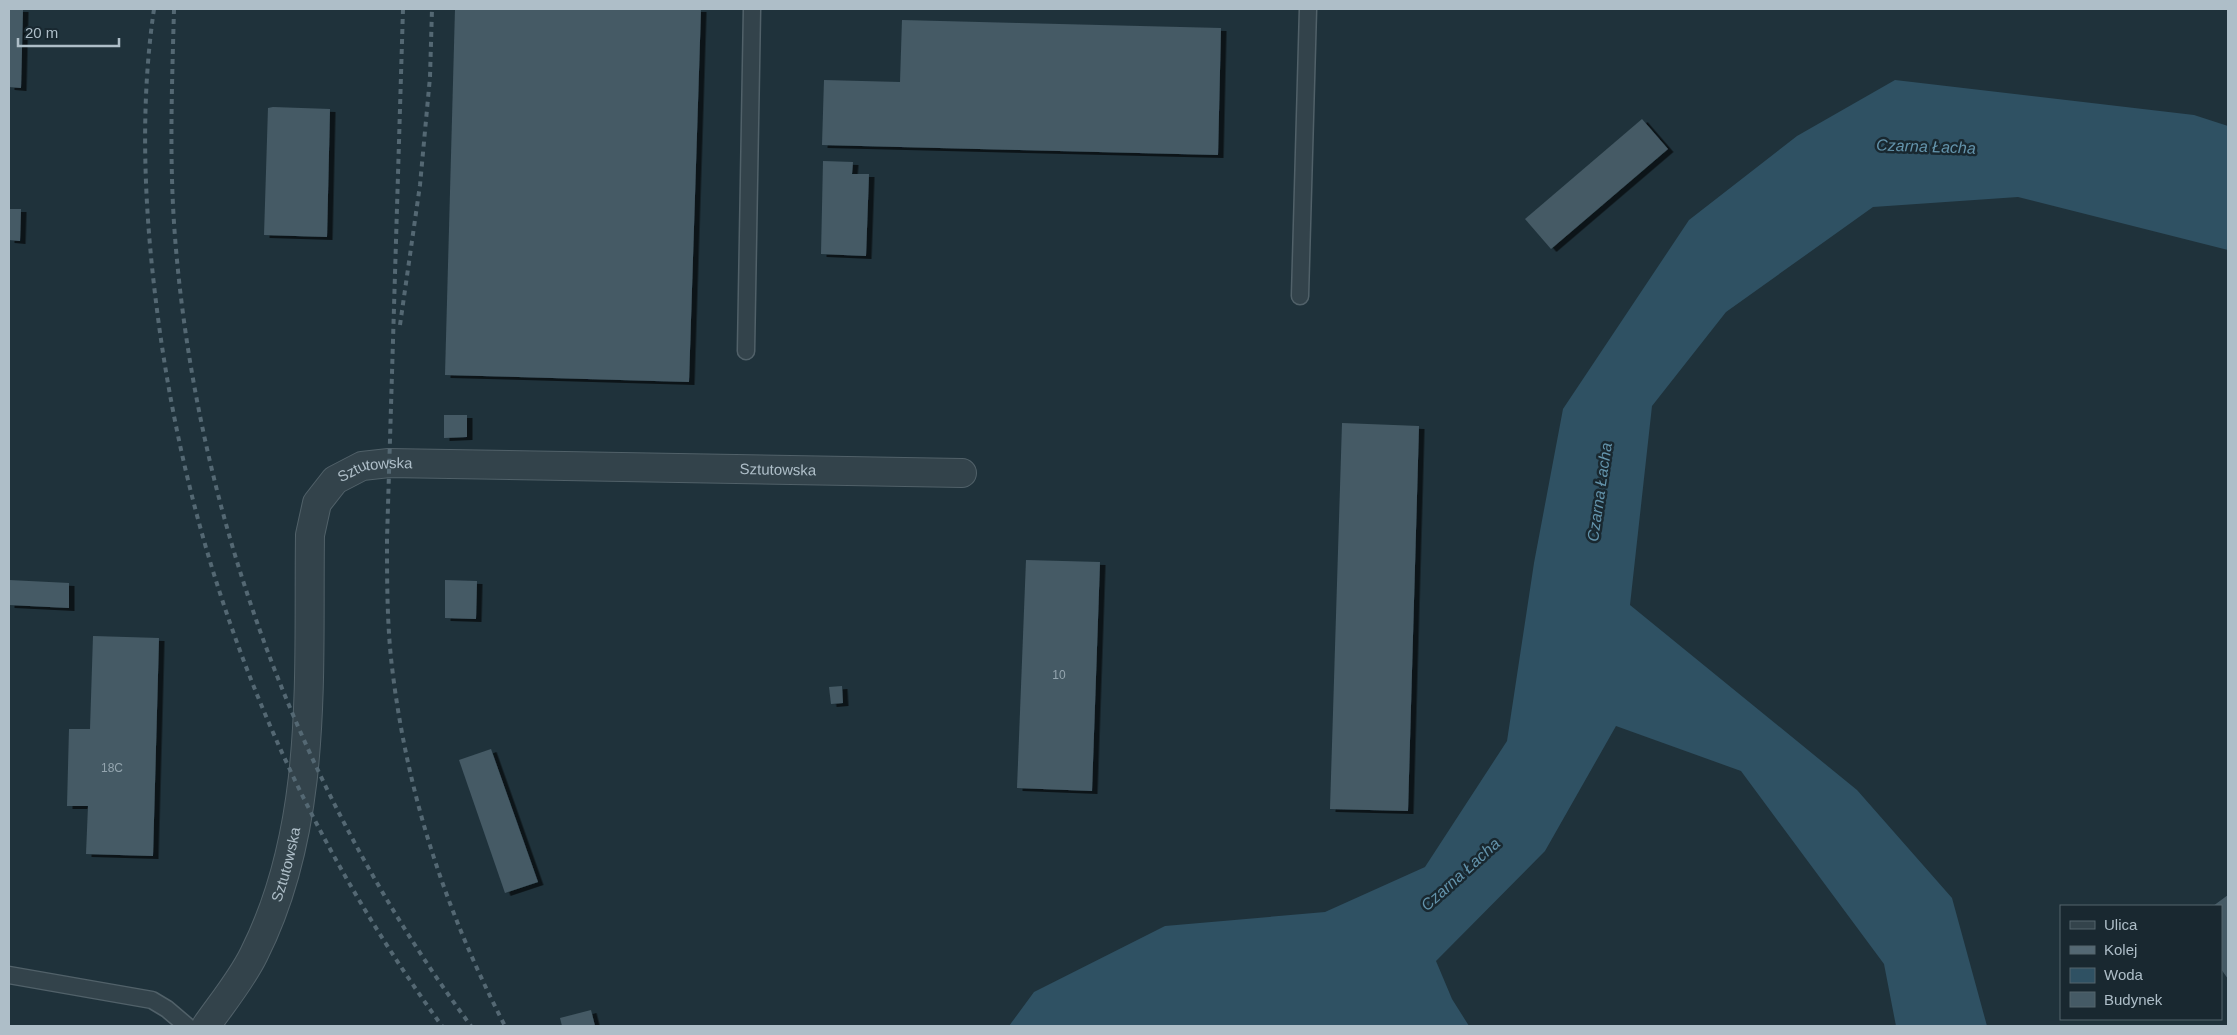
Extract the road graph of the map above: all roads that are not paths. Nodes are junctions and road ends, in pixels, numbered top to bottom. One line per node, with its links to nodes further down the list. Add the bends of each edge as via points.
1 (752, 9): 4 (lane)
2 (1308, 9): 3 (lane)
3 (1300, 296)
4 (746, 351)
5 (962, 474): 8 (street, Sztutowska, via 389,463 362,466 335,480 316,503 310,535 306,745 302,796 284,882 254,955)
6 (9, 975): 7 (lane, via 152,1000)
7 (187, 1026)
8 (206, 1026)

